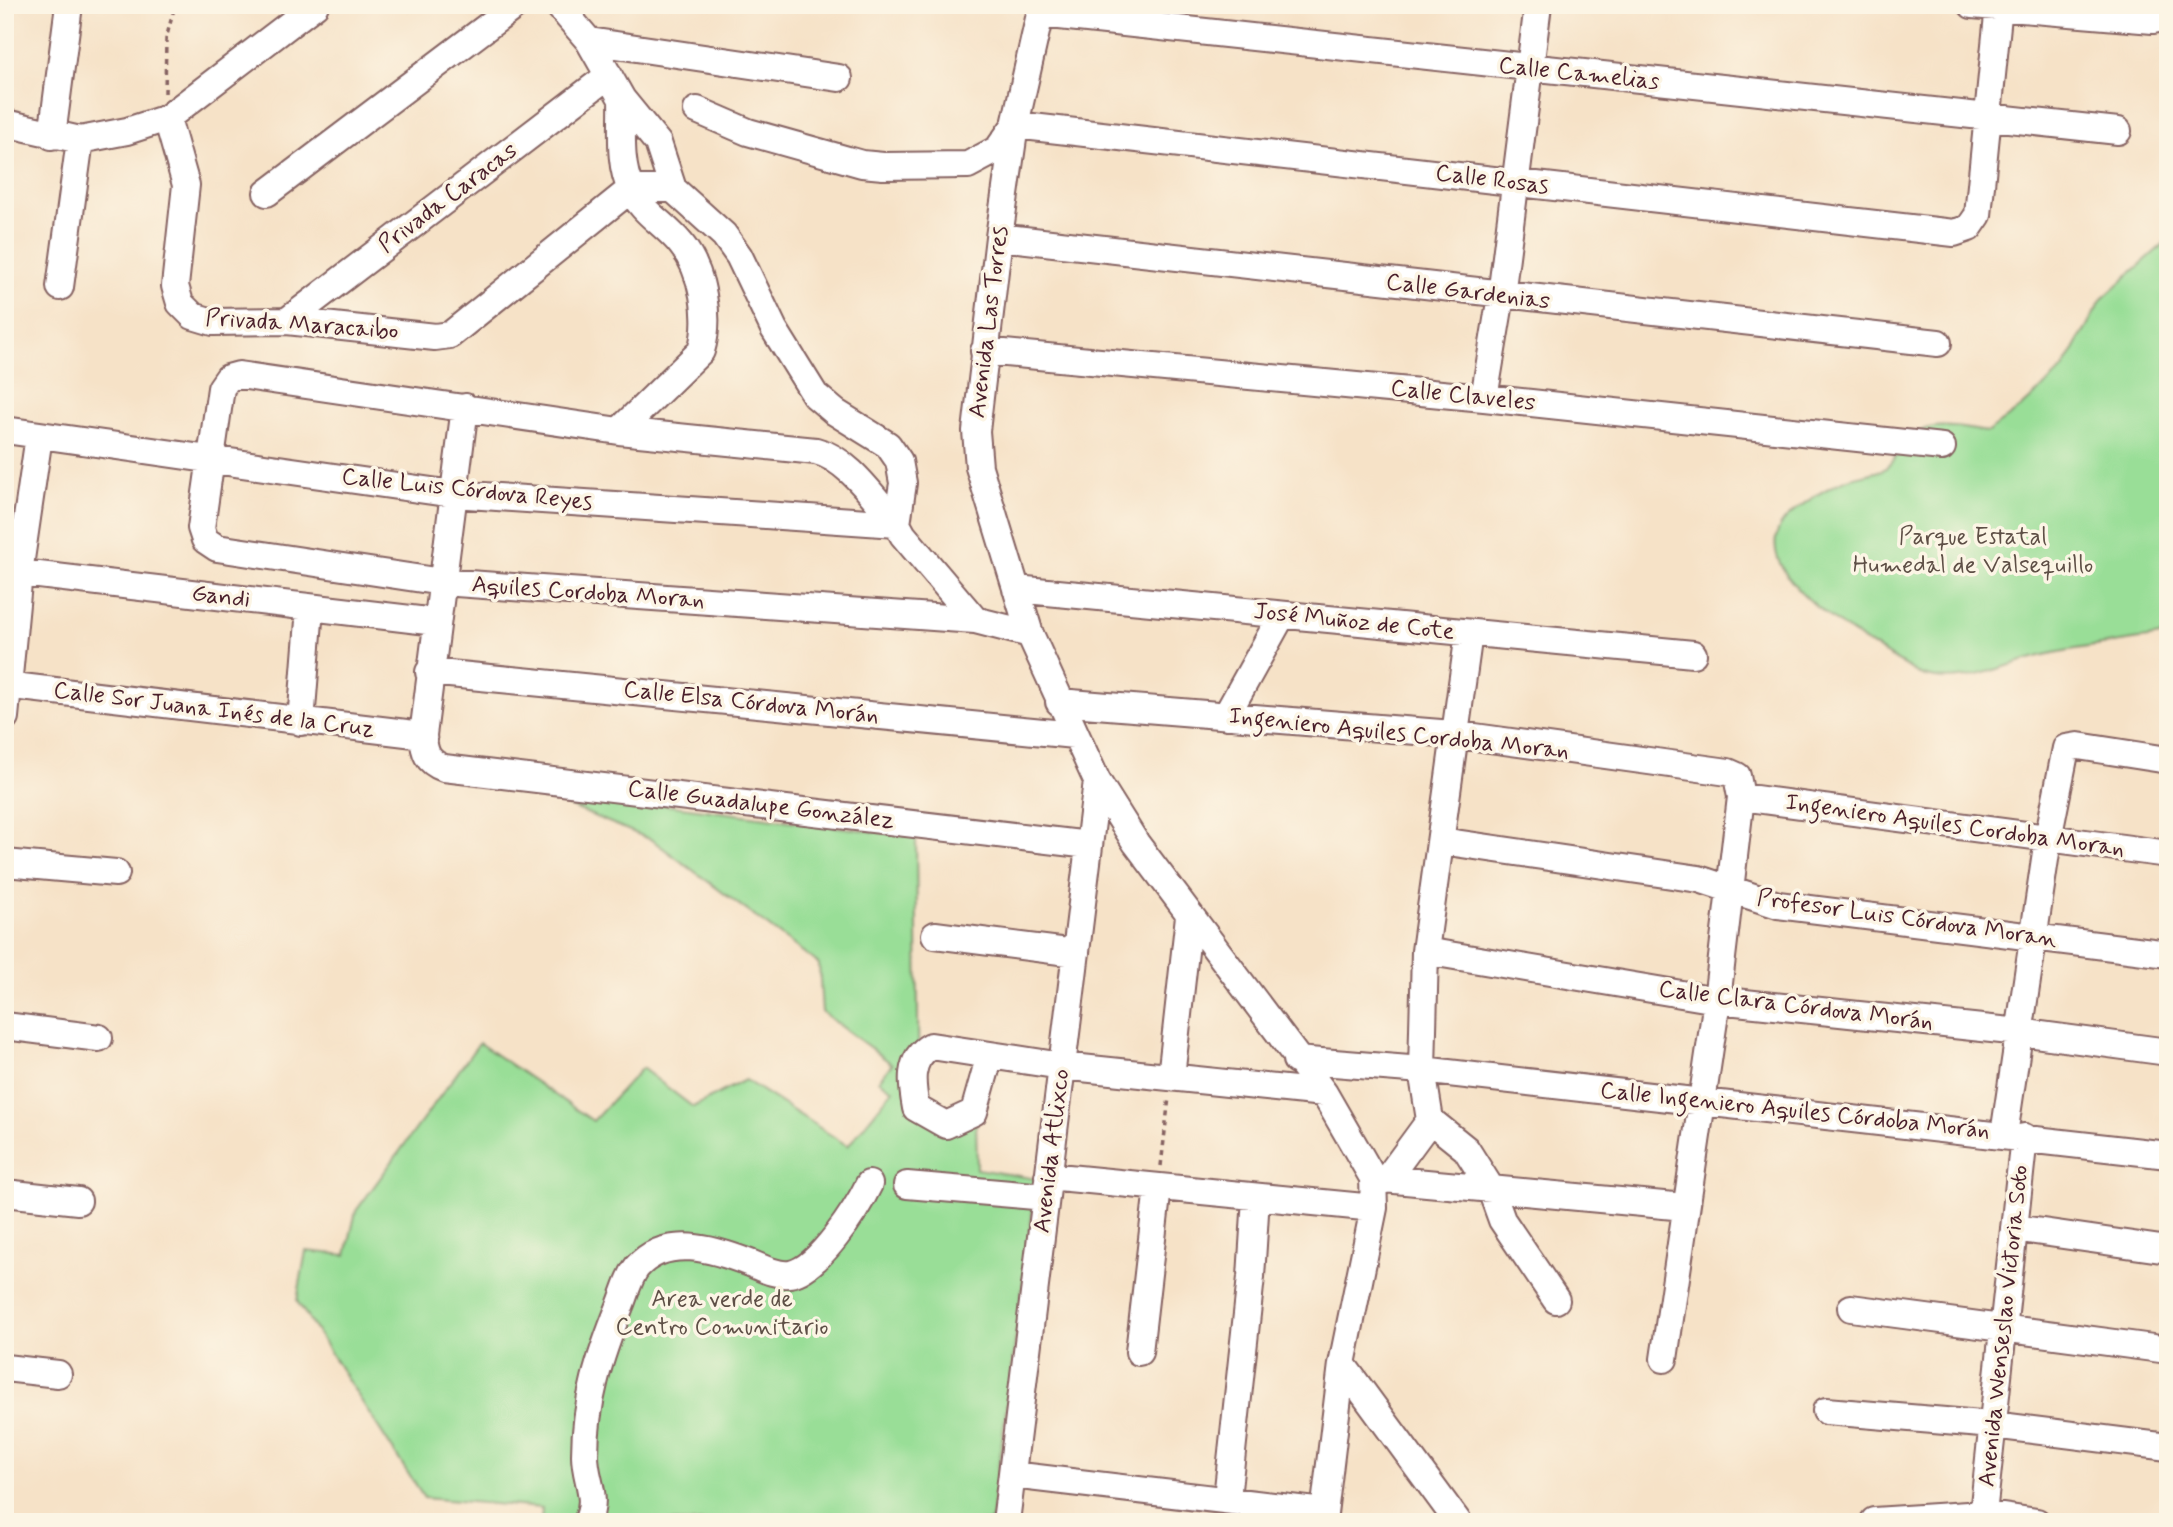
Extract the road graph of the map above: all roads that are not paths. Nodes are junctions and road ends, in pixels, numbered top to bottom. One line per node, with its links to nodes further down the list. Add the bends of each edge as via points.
1 (69, 5): 21 (street)
2 (315, 5): 16 (street)
3 (516, 5): 26 (street)
4 (558, 5): 10 (street)
5 (1538, 5): 11 (street)
6 (1972, 5): 7 (street)
7 (1999, 7): 9 (street, via 2153,20); 17 (street)
8 (1041, 10): 11 (street, Calle Camelias); 19 (street, Avenida Las Torres)
9 (2168, 17)
10 (589, 41): 12 (street); 13 (street)
11 (1532, 69): 17 (street, Calle Camelias); 23 (street)
12 (609, 75): 14 (street); 30 (street, Privada Caracas)
13 (839, 78)
14 (622, 99): 24 (street, via 658,143); 25 (street, via 624,168)
15 (697, 110): 19 (street, via 748,132 883,166 968,166 998,149)
16 (167, 118): 22 (street); 30 (street, Privada Maracaibo, via 186,186 175,286 180,303 193,316 213,322)
17 (1986, 118): 20 (street, Calle Camelias); 23 (street, Calle Rosas, via 1978,215 1969,229 1954,233)
18 (5, 123): 21 (street)
19 (1015, 125): 23 (street, Calle Rosas); 27 (street, Avenida Las Torres)
20 (2118, 131)
21 (52, 136): 22 (street)
22 (80, 140): 28 (street)
23 (1516, 182): 29 (street)
24 (673, 188): 25 (street); 41 (street, via 724,235 739,256 774,329 815,395 888,445 899,461 903,482)
25 (631, 189): 30 (street, Privada Maracaibo, via 450,335); 36 (street, via 693,262 706,334 701,351)
26 (267, 193)
27 (999, 237): 29 (street, Calle Gardenias); 32 (street, Avenida Las Torres)
28 (60, 286)
29 (1501, 296): 31 (street, Calle Gardenias); 33 (street)
30 (287, 321)
31 (1938, 343)
32 (984, 351): 33 (street, Calle Claveles); 44 (street, Avenida Las Torres, via 976,431 979,467)
33 (1484, 398): 38 (street, Calle Claveles)
34 (465, 407): 36 (street); 39 (street, via 239,375 228,378 221,388); 40 (street)
35 (5, 430): 37 (street, Calle Luis Córdova Reyes)
36 (619, 431): 41 (street, via 830,454)
37 (39, 436): 39 (street, Calle Luis Córdova Reyes); 42 (street)
38 (1942, 447)
39 (211, 461): 40 (street, Calle Luis Córdova Reyes); 43 (street, Aquiles Cordoba Moran, via 201,528 205,540 217,548)
40 (453, 494): 41 (street, Calle Luis Córdova Reyes); 43 (street)
41 (897, 524): 47 (street)
42 (12, 572): 45 (street, Gandi); 53 (street)
43 (442, 582): 47 (street, Aquiles Cordoba Moran); 48 (street)
44 (1016, 589): 46 (street, José Muñoz de Cote); 50 (street, Avenida Las Torres)
45 (310, 608): 48 (street, Gandi); 57 (street)
46 (1282, 615): 49 (street, José Muñoz de Cote); 55 (street)
47 (975, 620): 50 (street, Aquiles Cordoba Moran)
48 (436, 622): 52 (street)
49 (1469, 633): 51 (street, José Muñoz de Cote); 59 (street)
50 (1030, 634): 54 (street, Avenida Las Torres)
51 (1693, 654)
52 (429, 672): 58 (street, Calle Elsa Córdova Morán); 60 (street)
53 (7, 686): 56 (street); 57 (street, Calle Sor Juana Inés de la Cruz)
54 (1059, 702): 55 (street, Ingeniero Aquiles Cordoba Moran); 58 (street, Avenida Las Torres)
55 (1226, 716): 59 (street, Ingeniero Aquiles Cordoba Moran)
56 (5, 717)
57 (301, 722): 60 (street, Calle Sor Juana Inés de la Cruz)
58 (1074, 734): 62 (street, Avenida Las Torres)
59 (1453, 734): 63 (street, Ingeniero Aquiles Cordoba Moran, via 1728,772); 65 (street)
60 (422, 735): 66 (street, Calle Guadalupe González, via 424,752 432,764 444,768)
61 (2168, 760): 64 (street, Avenida Wenseslao Victoria Soto, via 2066,748)
62 (1097, 781): 66 (street, Avenida Atlixco); 71 (street, Avenida Las Torres)
63 (1739, 787): 64 (street, Ingeniero Aquiles Cordoba Moran); 70 (street)
64 (2048, 839): 67 (street, Ingeniero Aquiles Cordoba Moran); 73 (street, Avenida Wenseslao Victoria Soto)
65 (1441, 841): 70 (street, Profesor Luis Córdova Moran, via 1699,879); 74 (street)
66 (1089, 845): 75 (street, Avenida Atlixco)
67 (2168, 854)
68 (5, 863): 69 (street)
69 (116, 873)
70 (1730, 891): 73 (street, Profesor Luis Córdova Moran, via 1778,905); 77 (street)
71 (1189, 916): 83 (street, Avenida Las Torres); 86 (street)
72 (935, 935): 75 (street)
73 (2034, 937): 76 (street, Profesor Luis Córdova Moran); 79 (street, Avenida Wenseslao Victoria Soto)
74 (1425, 951): 77 (street, Calle Clara Córdova Morán); 85 (street)
75 (1076, 953): 84 (street, Avenida Atlixco)
76 (2168, 954)
77 (1717, 1000): 79 (street, Calle Clara Córdova Morán); 88 (street)
78 (5, 1026): 80 (street)
79 (2020, 1032): 81 (street, Calle Clara Córdova Morán); 90 (street, Avenida Wenseslao Victoria Soto)
80 (99, 1038)
81 (2168, 1052)
82 (990, 1055): 84 (street)
83 (1296, 1060): 85 (street, Calle Ingeniero Aquiles Córdoba Morán); 87 (street, Avenida Las Torres)
84 (1062, 1066): 86 (street); 95 (street, Avenida Atlixco)
85 (1422, 1070): 88 (street, Calle Ingeniero Aquiles Córdoba Morán); 89 (street)
86 (1171, 1077): 87 (street)
87 (1324, 1093): 92 (street, Avenida Las Torres)
88 (1703, 1101): 90 (street, Calle Ingeniero Aquiles Córdoba Morán); 101 (street)
89 (1430, 1120): 92 (street); 97 (street, via 1465,1149)
90 (2014, 1136): 91 (street, Calle Ingeniero Aquiles Córdoba Morán); 103 (street, Avenida Wenseslao Victoria Soto)
91 (2168, 1154)
92 (1380, 1179): 97 (street); 102 (street)
93 (869, 1184): 120 (street, via 855,1212 806,1268 792,1274 780,1275 744,1260 679,1245 649,1254 635,1270 596,1368 585,1420 585,1465)
94 (907, 1185): 95 (street)
95 (1047, 1187): 96 (street); 117 (street, Avenida Atlixco)
96 (1158, 1187): 99 (street); 109 (street)
97 (1490, 1188): 101 (street); 105 (street, via 1502,1220)
98 (5, 1193): 100 (street)
99 (1256, 1197): 102 (street); 118 (street)
100 (78, 1200)
101 (1685, 1207): 110 (street)
102 (1374, 1208): 111 (street)
103 (2014, 1228): 104 (street); 107 (street, Avenida Wenseslao Victoria Soto)
104 (2168, 1250)
105 (1556, 1300)
106 (1851, 1308): 107 (street)
107 (2004, 1327): 108 (street); 115 (street, Avenida Wenseslao Victoria Soto)
108 (2168, 1350)
109 (1139, 1352)
110 (1664, 1359)
111 (1342, 1364): 121 (street); 124 (street)
112 (5, 1367): 113 (street)
113 (58, 1374)
114 (1826, 1411): 115 (street)
115 (1993, 1426): 116 (street); 119 (street, Avenida Wenseslao Victoria Soto)
116 (2168, 1447)
117 (1012, 1475): 118 (street); 123 (street, Avenida Atlixco)
118 (1227, 1498): 121 (street)
119 (1983, 1514): 122 (street); 125 (street)
120 (594, 1516)
121 (1324, 1517)
122 (1874, 1521)
123 (1006, 1522)
124 (1458, 1522)
125 (2037, 1522)

